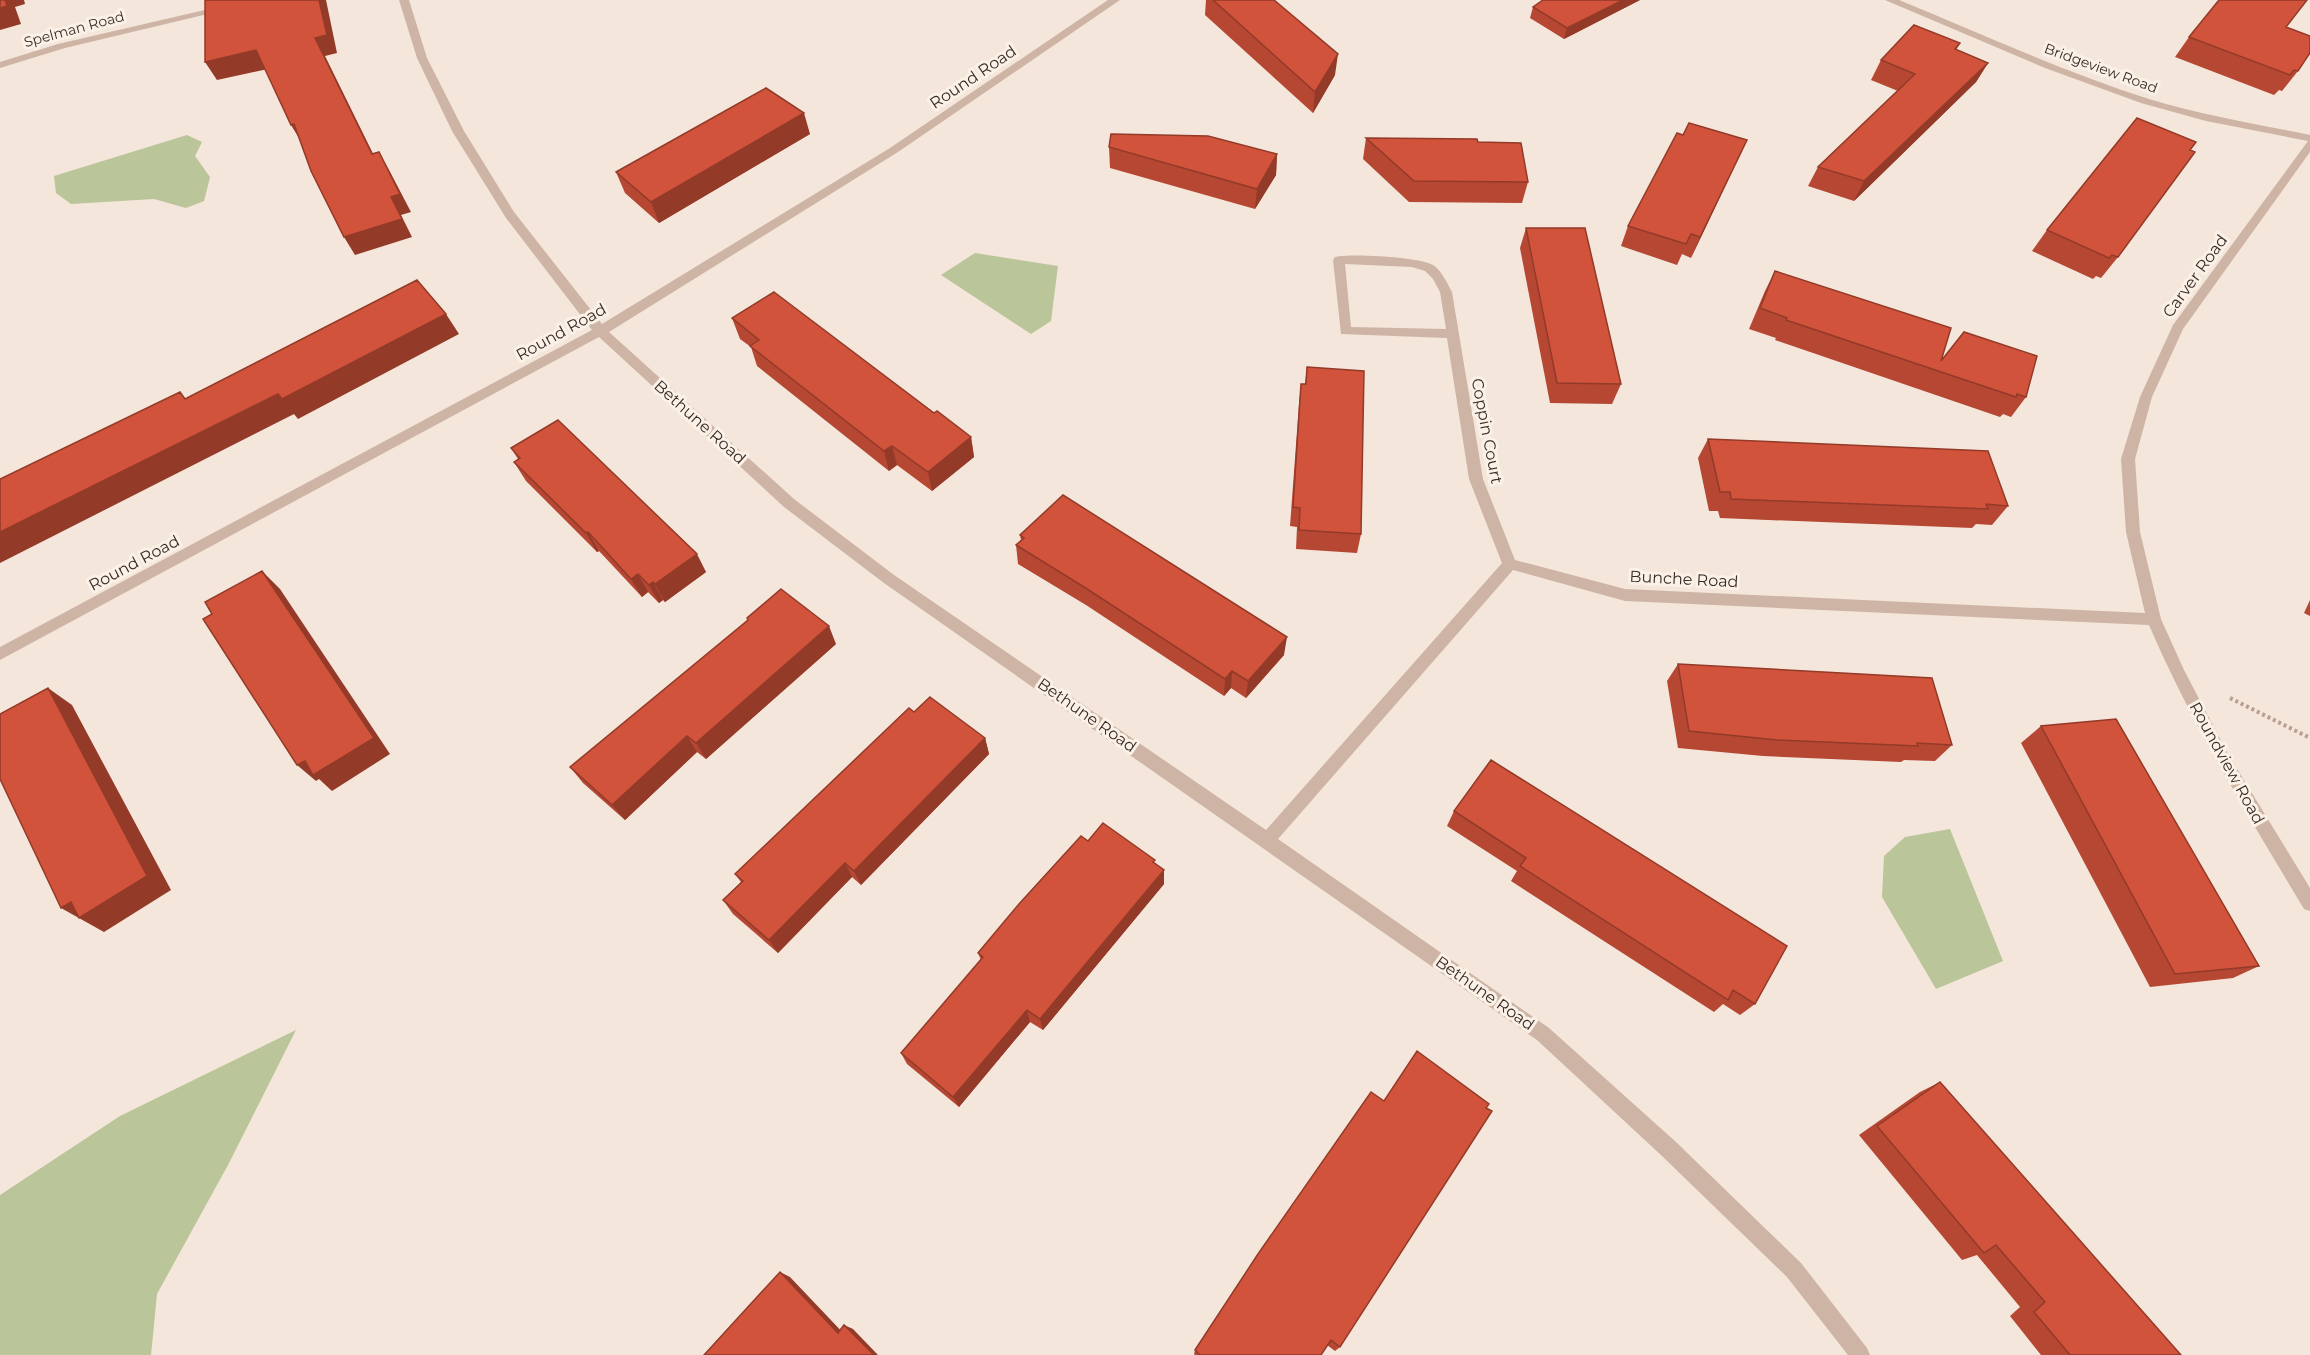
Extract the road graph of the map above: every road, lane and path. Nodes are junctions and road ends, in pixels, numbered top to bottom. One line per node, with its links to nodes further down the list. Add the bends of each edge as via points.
1 (261, 0): 5 (street, Spelman Road, via 62,46)
2 (405, 0): 8 (street, Bethune Road, via 422,58 458,131 510,215)
3 (1115, 0): 8 (street, Round Road, via 894,150)
4 (1890, 0): 6 (street, Bridgeview Road, via 2146,101)
5 (0, 65)
6 (2310, 138)
7 (2310, 144): 11 (street, Carver Road, via 2177,328 2146,397 2128,459 2133,532)
8 (600, 331): 12 (street, Round Road); 15 (street, Bethune Road, via 789,503 890,579)
9 (1453, 334): 9 (street, Coppin Court, via 1446,292 1429,268 1413,262 1339,260 1345,331); 10 (street, Coppin Court, via 1476,479)
10 (1510, 564): 11 (street, Bunche Road, via 1625,595); 15 (street)
11 (2154, 619): 13 (street, Roundview Road)
12 (0, 654)
13 (2177, 672): 14 (path); 16 (street, Roundview Road, via 2222,759)
14 (2310, 738)
15 (1267, 840): 17 (street, Bethune Road, via 1543,1034 1794,1270)
16 (2310, 903)
17 (1860, 1355)

